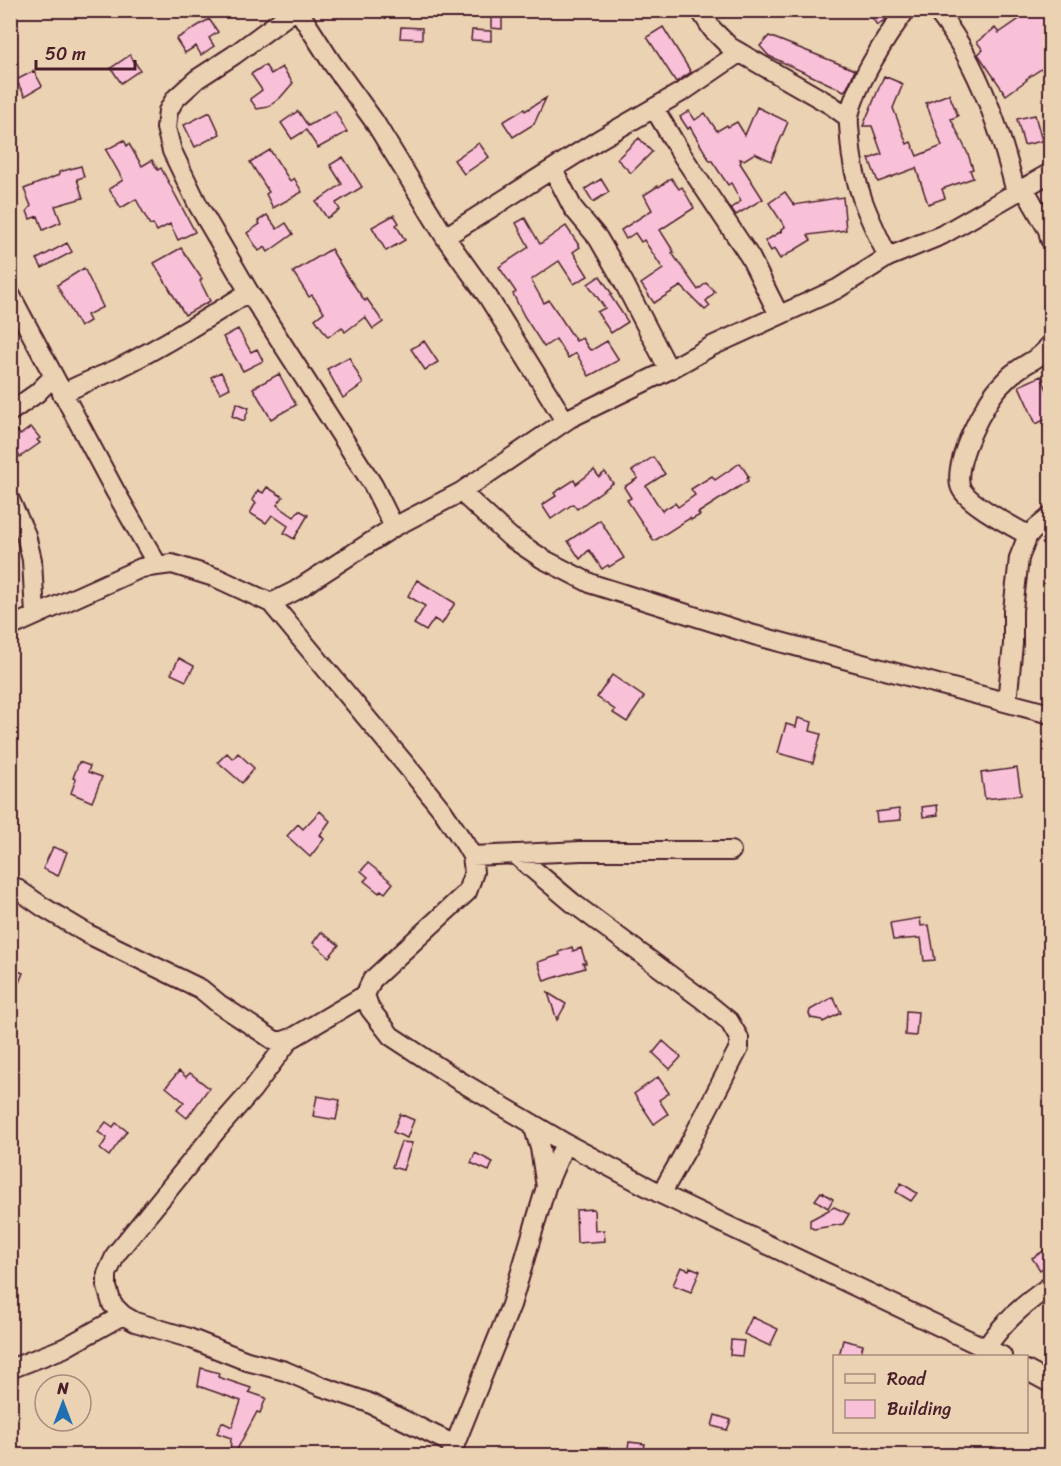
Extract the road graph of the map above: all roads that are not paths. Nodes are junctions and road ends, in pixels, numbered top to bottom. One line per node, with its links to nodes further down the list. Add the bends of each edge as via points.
1 (297, 10): 12 (street, via 374,120); 15 (street, via 197,78 168,111 166,128 172,151 198,205)
2 (700, 10): 5 (street, via 712,29)
3 (906, 10): 7 (street, via 859,88)
4 (936, 10): 10 (street, via 974,72)
5 (739, 53): 6 (street); 7 (street)
6 (654, 108): 8 (street); 17 (street, via 750,257)
7 (849, 118): 14 (street, via 852,166 866,210)
8 (553, 169): 12 (street); 19 (street, via 573,208 598,238 623,281)
9 (1050, 173): 10 (street)
10 (1020, 190): 11 (street); 14 (street, via 942,235)
11 (1044, 212): 13 (street)
12 (446, 237): 23 (street)
13 (1050, 239)
14 (888, 257): 17 (street, via 837,289)
15 (249, 292): 21 (street, via 116,369); 27 (street, via 373,485)
16 (10, 294): 20 (street)
17 (779, 315): 19 (street)
18 (1050, 344): 28 (street, via 996,390 982,412 959,473 961,488 973,502)
19 (669, 370): 23 (street)
20 (53, 377): 21 (street); 22 (street)
21 (62, 394): 29 (street)
22 (10, 412)
23 (565, 421): 24 (street)
24 (460, 492): 27 (street); 33 (street, via 510,537 592,584 754,635)
25 (10, 500): 31 (street, via 32,560)
26 (1050, 517): 28 (street)
27 (394, 527): 30 (street)
28 (1028, 535): 33 (street, via 1019,558 1012,610)
29 (158, 566): 30 (street, via 172,564 217,578); 31 (street, via 141,567)
30 (271, 603): 37 (street, via 415,776)
31 (35, 615): 32 (street)
32 (10, 627)
33 (1007, 702): 34 (street)
34 (1050, 714)
35 (732, 851): 36 (street)
36 (515, 854): 37 (street); 44 (street, via 573,903 702,999 736,1030 739,1048)
37 (472, 856): 39 (street, via 474,872 467,892 372,980)
38 (10, 884): 40 (street, via 88,934 201,989 271,1039)
39 (365, 995): 40 (street); 41 (street, via 370,1009 391,1036)
40 (290, 1039): 46 (street, via 116,1254 107,1274 107,1287 112,1304)
41 (534, 1125): 42 (street); 43 (street)
42 (565, 1143): 43 (street); 44 (street)
43 (546, 1187): 51 (street, via 511,1305)
44 (661, 1194): 47 (street)
45 (1050, 1286): 47 (street, via 1001,1326)
46 (123, 1315): 48 (street, via 64,1348); 51 (street, via 367,1402)
47 (994, 1352)
48 (10, 1369)
49 (1028, 1371): 50 (street)
50 (1050, 1383)
51 (455, 1452)

